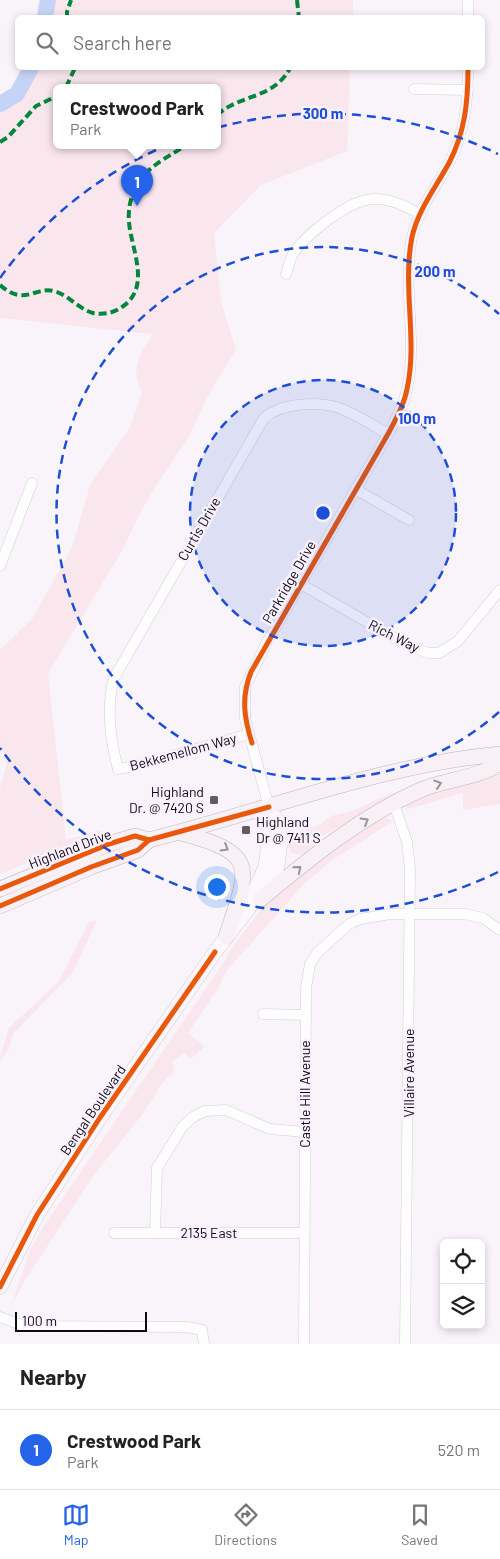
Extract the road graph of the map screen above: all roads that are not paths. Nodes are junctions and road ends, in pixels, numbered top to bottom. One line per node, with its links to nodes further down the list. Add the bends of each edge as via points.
1 (468, 0): 2 (street)
2 (468, 15)
3 (468, 70): 5 (street, Parkridge Drive)
4 (414, 89): 5 (street)
5 (468, 90): 6 (street, Parkridge Drive, via 457,144)
6 (420, 214): 7 (street, via 383,199 352,204 304,241 293,253); 8 (street, Parkridge Drive, via 410,257 408,387)
7 (286, 274)
8 (388, 434): 10 (street, Parkridge Drive); 18 (street, Curtis Drive, via 346,411 324,406 280,407 264,418 114,678 109,711)
9 (32, 483): 12 (street)
10 (356, 490): 11 (street); 13 (street, Parkridge Drive)
11 (409, 520)
12 (0, 566)
13 (301, 584): 14 (street, Rich Way, via 403,643 428,653 439,653 458,641); 15 (street, Parkridge Drive, via 245,687 245,719)
14 (500, 590)
15 (249, 734): 18 (street, Bekkemellom Way); 20 (street, Parkridge Drive)
16 (500, 754): 20 (main road, Highland Drive, via 406,769)
17 (500, 763): 19 (main road, one-way to 17, via 440,782 489,770)
18 (118, 769)
19 (394, 804): 24 (main road, one-way to 19, via 335,839); 26 (street, Villaire Avenue, via 410,856)
20 (269, 807): 21 (main road, Highland Drive); 24 (main road, Bengal Boulevard, via 267,861 252,894)
21 (180, 832): 22 (main road, Highland Drive); 28 (main road, one-way to 28, via 225,847 240,862 244,877 242,893)
22 (149, 840): 23 (main road, Highland Drive, via 135,836 109,844); 25 (main road, Highland Drive, via 138,850)
23 (0, 889)
24 (257, 902): 28 (main road, Bengal Boulevard)
25 (0, 906)
26 (410, 914): 27 (street, Castle Hill Avenue, via 474,915); 30 (street, Castle Hill Avenue, via 374,915 355,922 317,953 306,975); 39 (street, Villaire Avenue)
27 (500, 930)
28 (226, 937): 35 (main road, Bengal Boulevard, via 84,1143 37,1216)
29 (263, 1014): 30 (street)
30 (306, 1015): 31 (street, Castle Hill Avenue)
31 (305, 1132): 33 (street, via 270,1129 226,1110 205,1111 193,1117 183,1126 157,1168); 34 (street, Castle Hill Avenue)
32 (114, 1233): 33 (street, 2135 East)
33 (155, 1233): 34 (street, 2135 East)
34 (304, 1234): 38 (street, Castle Hill Avenue)
35 (0, 1287)
36 (0, 1317): 37 (street, via 24,1326 187,1327 202,1330)
37 (204, 1344)
38 (304, 1344)
39 (405, 1344)

